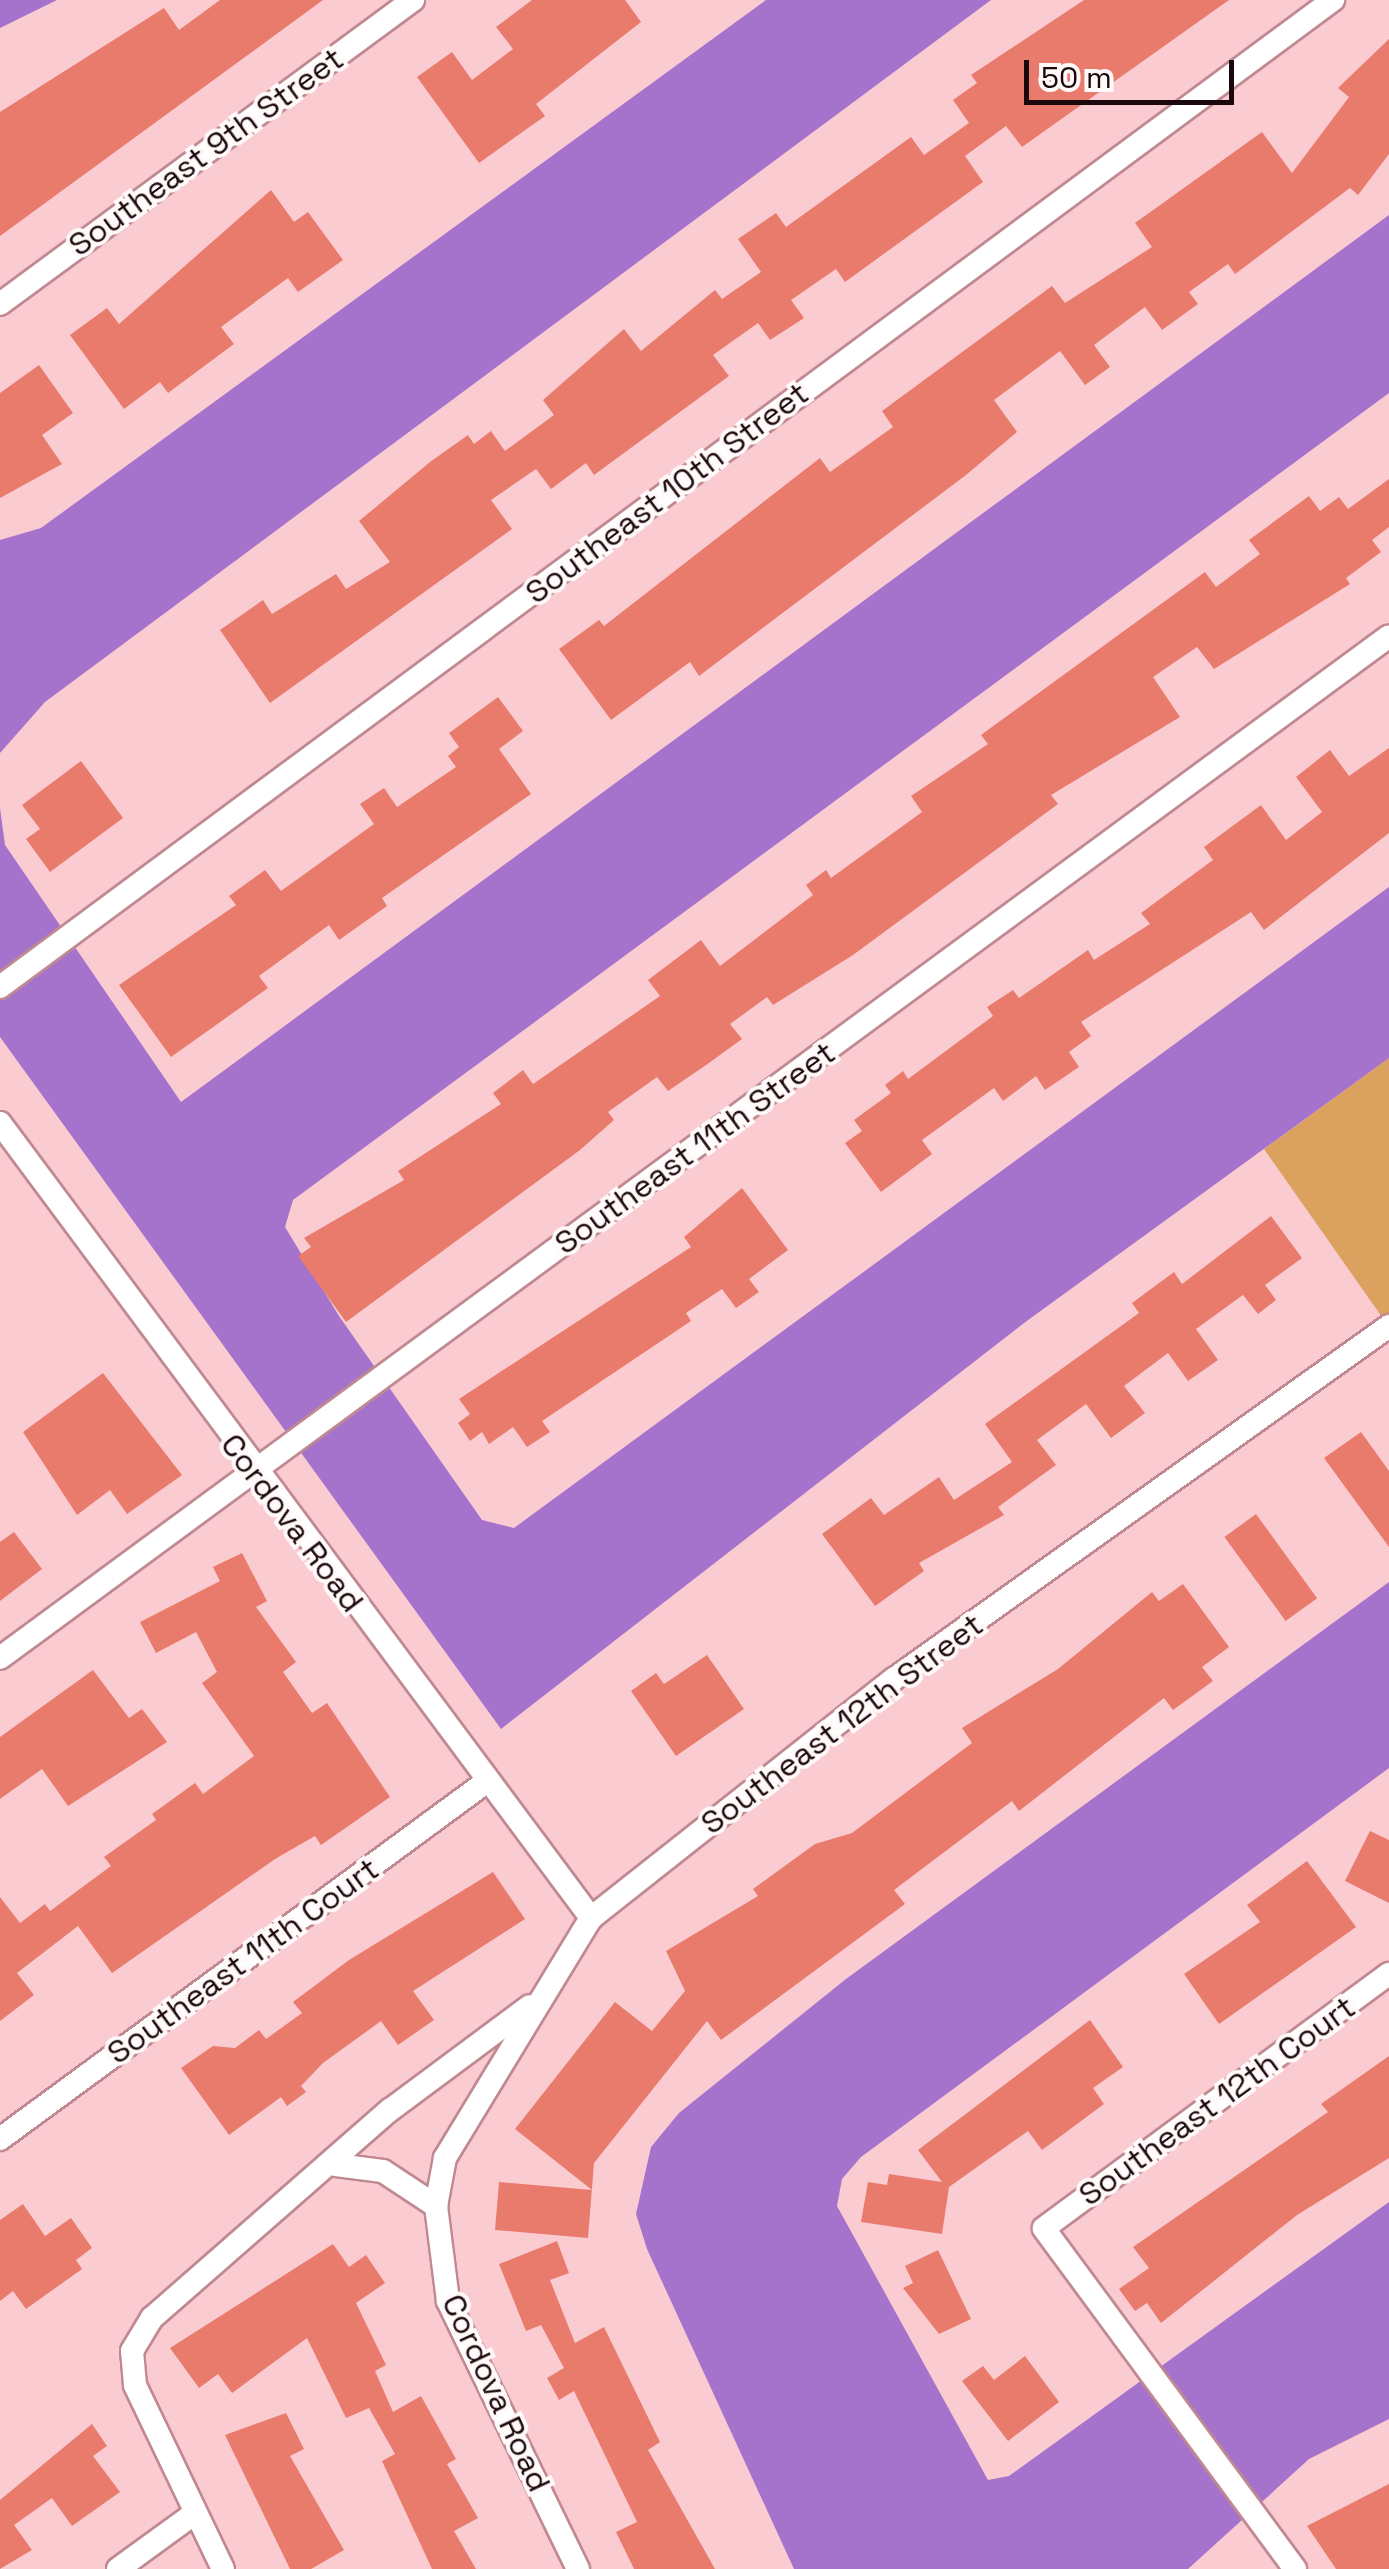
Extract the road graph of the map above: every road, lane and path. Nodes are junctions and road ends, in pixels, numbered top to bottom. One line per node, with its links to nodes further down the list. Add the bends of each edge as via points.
1 (413, 0): 3 (street, Southeast 9th Street)
2 (1334, 0): 5 (street, Southeast 10th Street)
3 (0, 304)
4 (1389, 636): 8 (street, Southeast 11th Street)
5 (0, 987)
6 (0, 1123): 8 (street, Cordova Road)
7 (1389, 1326): 11 (street, Southeast 12th Street, via 894,1679)
8 (256, 1475): 9 (street, Southeast 11th Street); 10 (street, Cordova Road)
9 (0, 1658)
10 (486, 1782): 11 (street, Cordova Road); 14 (street, Southeast 11th Court)
11 (591, 1918): 13 (street, Southeast 12th Street)
12 (1389, 1974): 21 (street, Southeast 12th Court, via 1044,2228)
13 (541, 1998): 15 (street, Southeast 12th Street, via 390,2110); 16 (street, Cordova Road, via 445,2158)
14 (0, 2139)
15 (336, 2165): 16 (street, via 383,2171); 17 (street, Southeast 12th Street, via 152,2318 132,2351 135,2385)
16 (436, 2206): 20 (street, Cordova Road, via 448,2301)
17 (196, 2513): 18 (street); 19 (street)
18 (118, 2569)
19 (223, 2569)
20 (578, 2569)
21 (1294, 2569)

